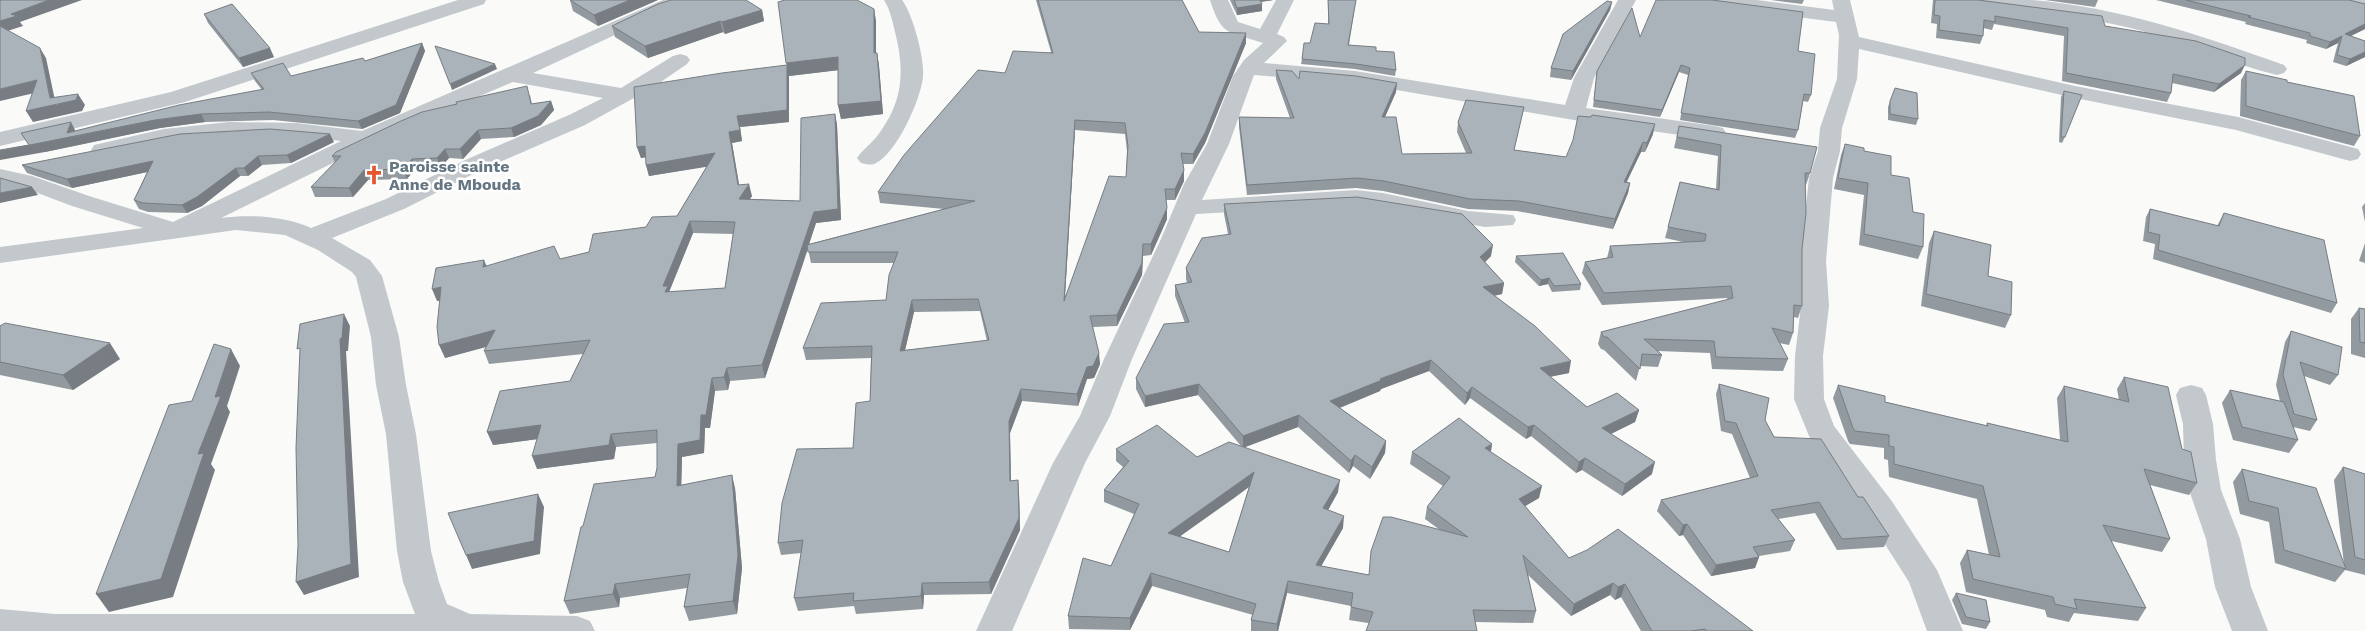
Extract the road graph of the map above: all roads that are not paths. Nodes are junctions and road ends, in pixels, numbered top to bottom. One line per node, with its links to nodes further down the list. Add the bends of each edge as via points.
1 (477, 0): 21 (street, via 225,83)
2 (681, 0): 16 (street)
3 (894, 0): 24 (street, via 911,56 913,77 905,106 888,138)
4 (1219, 0): 12 (street, via 1230,26)
5 (1285, 0): 12 (street, via 1266,36)
6 (1627, 0): 18 (street, via 1584,78)
7 (1714, 0): 11 (street)
8 (1976, 0): 15 (street, via 2076,12 2126,22 2168,32)
9 (2350, 0): 10 (street)
10 (2365, 4)
11 (1844, 19): 23 (street, via 2075,92 2247,126); 38 (street, via 1847,79 1831,128 1820,149 1809,399 1820,429 1879,508 1925,579)
12 (1277, 41): 14 (street)
13 (680, 60): 17 (street)
14 (1248, 68): 18 (street, via 1355,77); 28 (street, via 1218,144)
15 (2278, 70)
16 (511, 75): 17 (street); 20 (street)
17 (624, 95): 31 (street, via 395,204)
18 (1574, 113): 19 (street)
19 (1736, 136)
20 (363, 138): 22 (street, via 280,128 217,129 174,134); 30 (street)
21 (0, 139)
22 (82, 154)
23 (2350, 154)
24 (869, 158)
25 (37, 163): 26 (street)
26 (0, 169)
27 (0, 176): 30 (street, via 33,183)
28 (1186, 207): 29 (street, via 1365,198 1465,219); 37 (street, via 1099,407 1069,463)
29 (1504, 220)
30 (174, 231): 31 (street, via 236,223 290,228); 32 (street)
31 (308, 238): 35 (street, via 327,245 361,266 369,276 385,337 421,582 433,613)
32 (0, 255)
33 (2191, 395): 39 (street, via 2198,424 2205,490 2223,539 2233,587)
34 (0, 623): 35 (street, via 55,628)
35 (466, 628): 36 (street)
36 (577, 631)
37 (994, 631)
38 (1945, 631)
39 (2250, 631)

